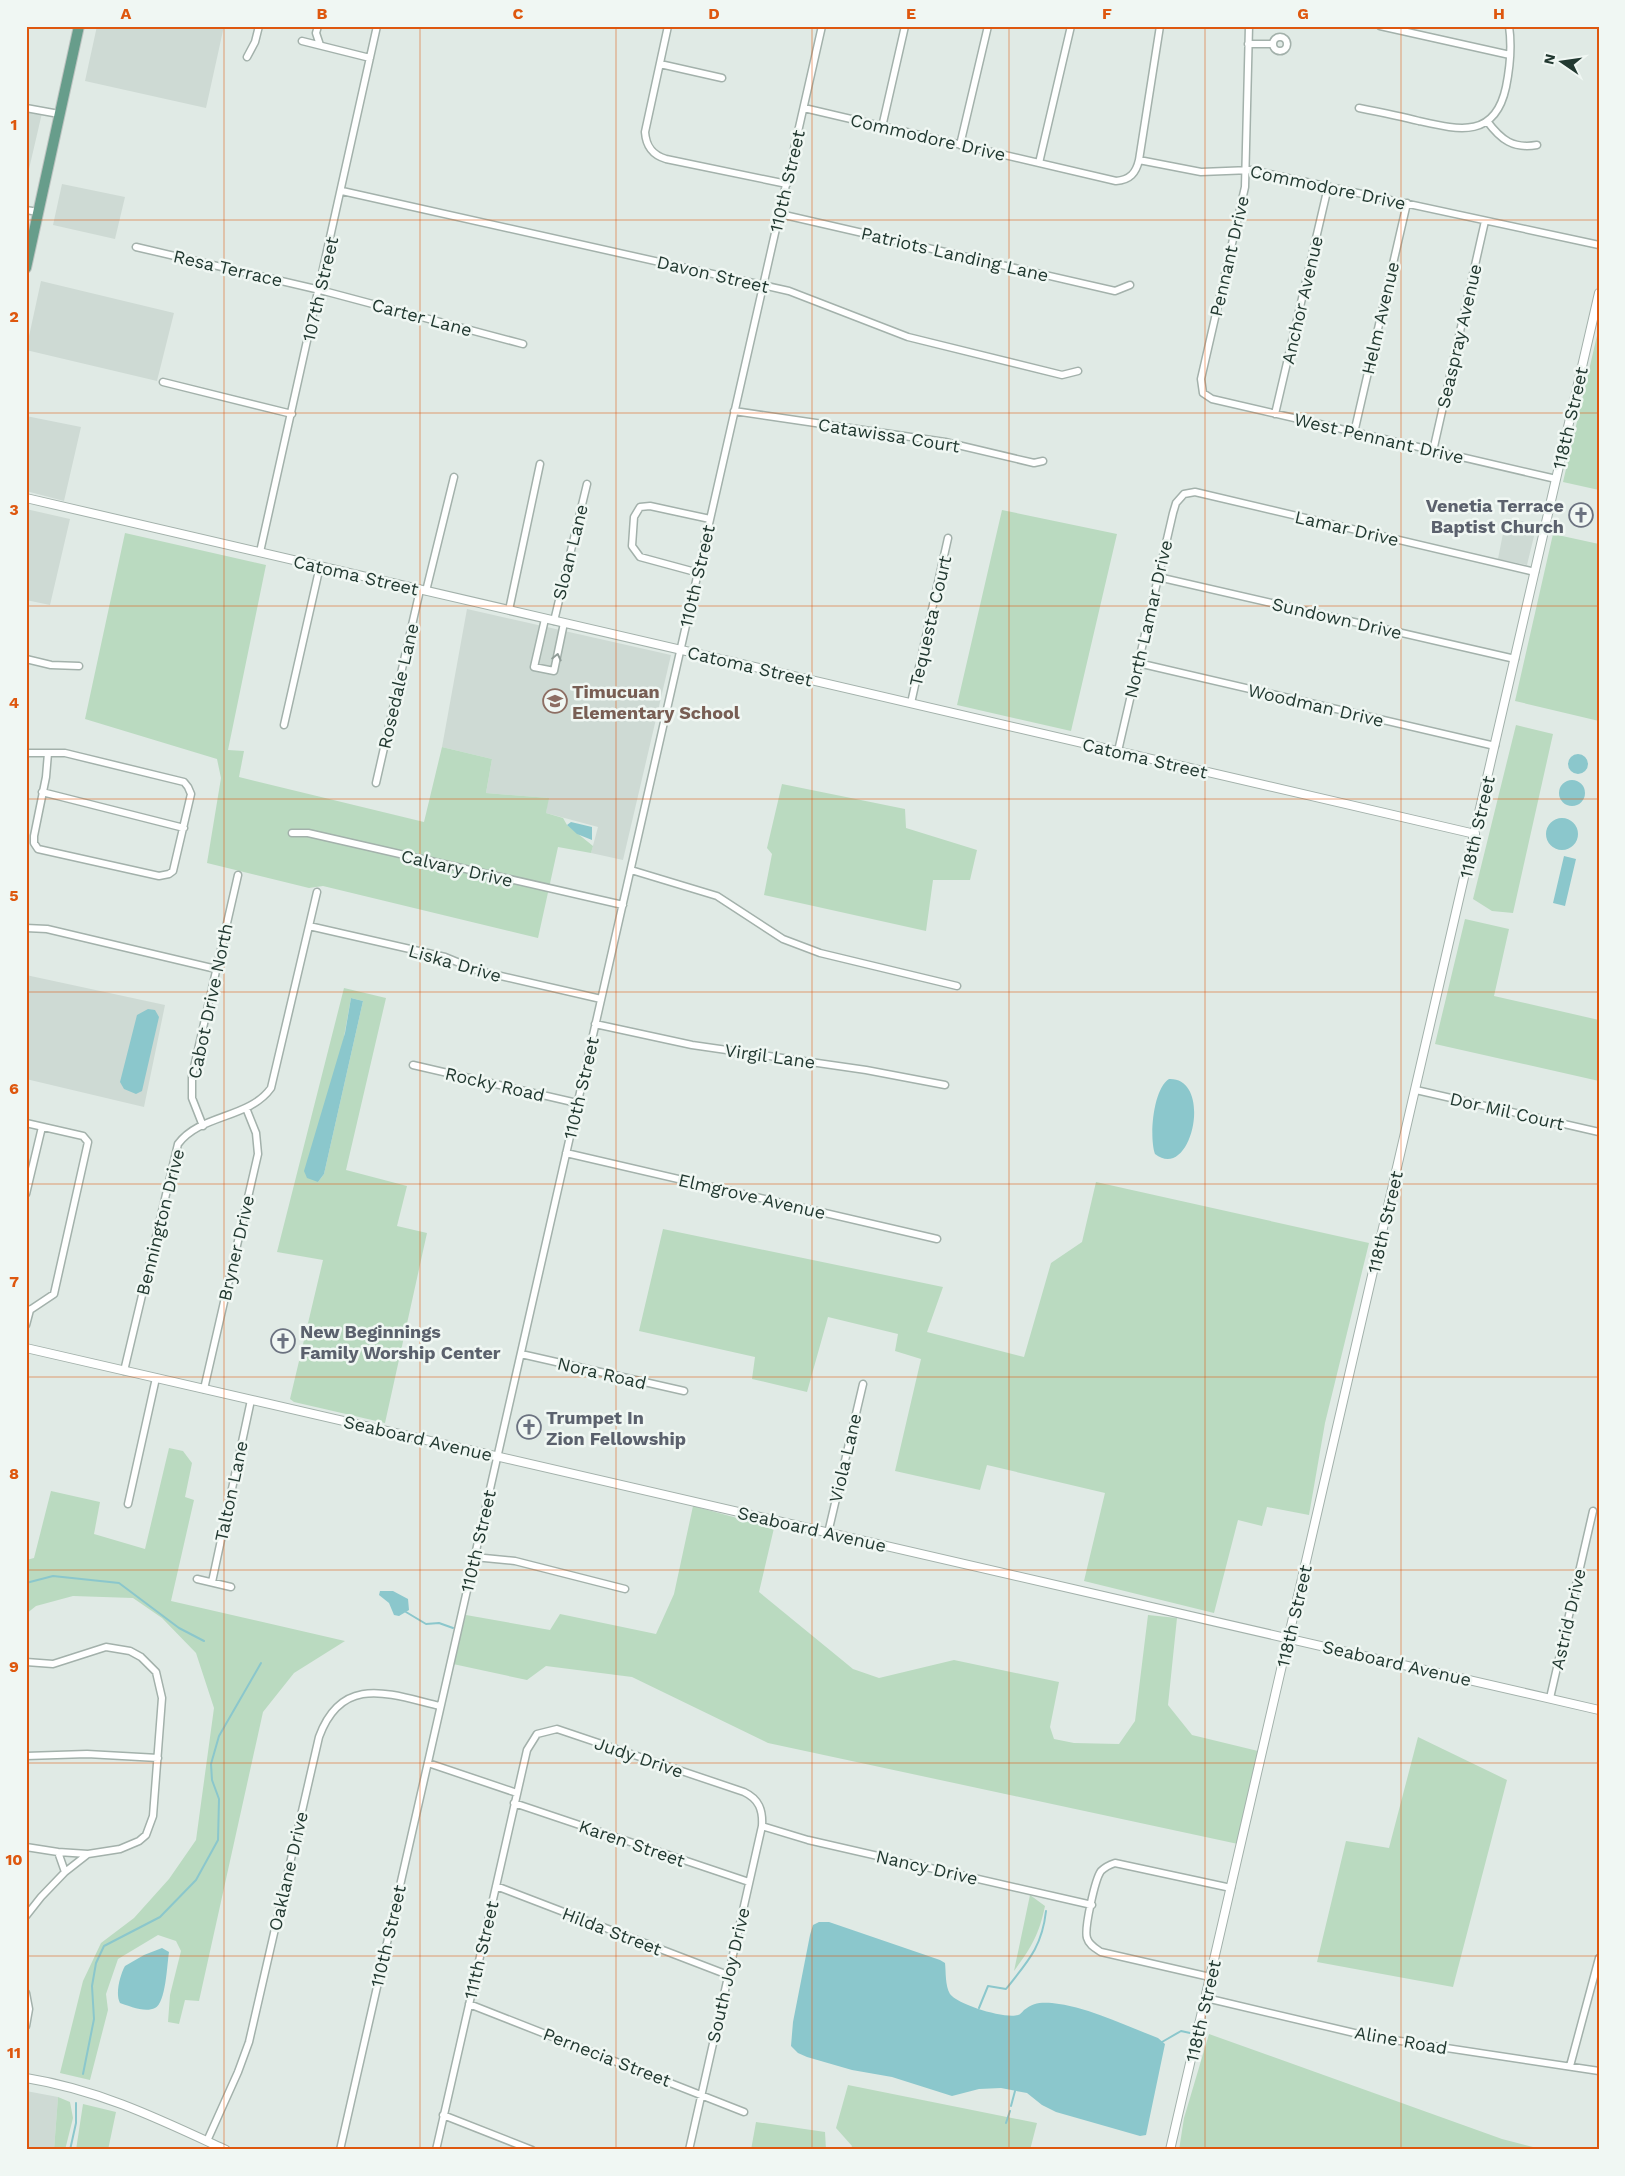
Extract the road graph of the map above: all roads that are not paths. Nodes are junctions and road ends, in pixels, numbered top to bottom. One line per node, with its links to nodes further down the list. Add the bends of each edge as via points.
1 (79, 26): 26 (main road)
2 (259, 26): 19 (street)
3 (318, 26): 17 (street, via 316,34)
4 (377, 26): 20 (street, 107th Street)
5 (668, 26): 21 (street)
6 (822, 26): 24 (street, 110th Street)
7 (905, 26): 28 (street)
8 (988, 26): 29 (street)
9 (1070, 26): 32 (street)
10 (1160, 26): 31 (street)
11 (1249, 26): 15 (street, Pennant Drive)
12 (1380, 26): 18 (street)
13 (1509, 26): 18 (street)
14 (302, 41): 17 (street)
15 (1248, 44): 16 (street); 33 (street, Pennant Drive)
16 (1273, 44)
17 (320, 45): 20 (street)
18 (1510, 55): 27 (street, via 1504,95)
19 (247, 56)
20 (370, 58): 36 (street, 107th Street)
21 (660, 64): 22 (street); 34 (street, via 645,132 654,153 666,159)
22 (722, 78)
23 (26, 108): 26 (street)
24 (804, 108): 28 (street, Commodore Drive); 34 (street, 110th Street)
25 (1359, 108): 27 (street, via 1454,128 1473,128)
26 (59, 114): 39 (main road)
27 (1487, 122): 30 (street, via 1512,145)
28 (882, 127): 29 (street, Commodore Drive)
29 (960, 145): 32 (street, Commodore Drive)
30 (1537, 145)
31 (1139, 160): 32 (street, Commodore Drive, via 1132,177 1116,181); 33 (street, Commodore Drive, via 1201,172)
32 (1039, 163)
33 (1246, 170): 35 (street, Commodore Drive); 52 (street, Pennant Drive, via 1201,379)
34 (787, 184): 40 (street, 110th Street)
35 (1328, 187): 37 (street, Commodore Drive); 55 (street, Anchor Avenue)
36 (342, 191): 46 (street, Davon Street); 47 (street, 107th Street)
37 (1406, 203): 41 (street, Commodore Drive); 56 (street, Helm Avenue)
38 (26, 210): 39 (street)
39 (38, 212): 44 (main road)
40 (780, 214): 45 (street, Patriots Landing Lane, via 1114,291); 46 (street, 110th Street)
41 (1486, 221): 42 (street, Commodore Drive); 57 (street, Seaspray Avenue)
42 (1599, 245)
43 (136, 247): 47 (street, Resa Terrace)
44 (26, 268)
45 (1130, 285)
46 (764, 286): 50 (street, Davon Street, via 798,294 927,343 1062,374); 53 (street, 110th Street)
47 (320, 290): 49 (street, Carter Lane); 54 (street, 107th Street)
48 (1599, 293): 61 (street, 118th Street)
49 (523, 344)
50 (1078, 371)
51 (163, 382): 54 (street)
52 (1203, 393): 55 (street, West Pennant Drive, via 1212,399)
53 (734, 411): 58 (street, Catawissa Court, via 877,430 1034,463); 65 (street, 110th Street)
54 (292, 414): 67 (street, 107th Street)
55 (1276, 414): 56 (street, West Pennant Drive)
56 (1354, 433): 57 (street, West Pennant Drive)
57 (1433, 451): 61 (street, West Pennant Drive)
58 (1043, 461)
59 (540, 464): 73 (street)
60 (454, 477): 72 (street, Rosedale Lane)
61 (1556, 479): 69 (street, 118th Street)
62 (587, 484): 75 (street, Sloan Lane)
63 (1188, 492): 69 (street, Lamar Drive); 71 (street, North Lamar Drive, via 1176,504)
64 (26, 498): 67 (street, Catoma Street)
65 (710, 519): 70 (street, 110th Street); 70 (street, via 650,506 640,507 634,517 632,546 640,557)
66 (948, 538): 82 (street, Tequesta Court)
67 (260, 552): 68 (street, Catoma Street)
68 (320, 566): 72 (street, Catoma Street); 83 (street)
69 (1535, 572): 79 (street, 118th Street)
70 (699, 573): 77 (street, 110th Street)
71 (1158, 576): 79 (street, Sundown Drive); 80 (street, North Lamar Drive)
72 (423, 590): 73 (street, Catoma Street); 88 (street, Rosedale Lane)
73 (509, 610): 74 (street, Catoma Street)
74 (545, 618): 75 (street, Catoma Street); 76 (street, one-way to 76, via 534,666 554,671)
75 (554, 621): 76 (street, Catoma Street)
76 (564, 623): 77 (street, Catoma Street)
77 (680, 650): 82 (street, Catoma Street); 93 (street, 110th Street)
78 (26, 659): 81 (street, via 52,665)
79 (1515, 659): 84 (street, 118th Street)
80 (1138, 663): 84 (street, Woodman Drive); 85 (street, North Lamar Drive)
81 (79, 666)
82 (911, 704): 85 (street, Catoma Street)
83 (284, 724)
84 (1495, 746): 92 (street, 118th Street)
85 (1118, 751): 92 (street, Catoma Street)
86 (48, 753): 87 (street); 89 (street); 90 (street, via 65,753 184,782 191,794)
87 (26, 754)
88 (376, 783)
89 (42, 792): 90 (street); 90 (street, via 34,836 38,849 164,876 176,865)
90 (184, 828)
91 (292, 833): 96 (street, Calvary Drive, via 308,833)
92 (1475, 834): 105 (street, 118th Street)
93 (631, 870): 96 (street, 110th Street); 100 (street, via 717,896 783,940 820,953)
94 (238, 875): 99 (street, Cabot Drive North)
95 (317, 892): 97 (street, Bennington Drive)
96 (622, 905): 101 (street, 110th Street)
97 (310, 926): 101 (street, Liska Drive, via 445,957 479,971); 107 (street, Bennington Drive, via 275,1076 264,1097)
98 (26, 928): 99 (street, via 47,929)
99 (216, 969): 109 (street, Cabot Drive North, via 192,1076 192,1098)
100 (957, 986)
101 (601, 999): 102 (street, 110th Street)
102 (595, 1024): 104 (street, Virgil Lane, via 692,1045); 106 (street, 110th Street)
103 (413, 1065): 106 (street, Rocky Road)
104 (946, 1085)
105 (1416, 1090): 111 (street, Dor Mil Court); 134 (street, 118th Street)
106 (577, 1103): 112 (street, 110th Street)
107 (246, 1108): 109 (street, Bennington Drive); 122 (street, Bryner Drive, via 256,1133 258,1154)
108 (26, 1123): 110 (street)
109 (203, 1126): 119 (street, Bennington Drive, via 183,1137 175,1152)
110 (42, 1127): 113 (street); 115 (street, via 83,1136 88,1142 54,1294)
111 (1599, 1132)
112 (566, 1153): 114 (street, Elmgrove Avenue); 118 (street, 110th Street)
113 (26, 1194)
114 (938, 1239)
115 (28, 1310): 116 (street)
116 (26, 1325)
117 (26, 1348): 119 (street, Seaboard Avenue)
118 (521, 1354): 123 (street, Nora Road); 125 (street, 110th Street)
119 (124, 1371): 120 (street, Seaboard Avenue)
120 (156, 1378): 122 (street, Seaboard Avenue); 126 (street)
121 (863, 1384): 128 (street, Viola Lane)
122 (204, 1389): 124 (street, Seaboard Avenue)
123 (684, 1391)
124 (251, 1400): 125 (street, Seaboard Avenue); 131 (street, Talton Lane)
125 (497, 1457): 128 (street, Seaboard Avenue); 129 (street, 110th Street)
126 (128, 1504)
127 (1593, 1511): 136 (street, Astrid Drive)
128 (828, 1533): 134 (street, Seaboard Avenue)
129 (474, 1557): 133 (street, via 515,1561); 137 (street, 110th Street)
130 (197, 1579): 131 (street)
131 (212, 1582): 132 (street)
132 (231, 1587)
133 (625, 1588)
134 (1289, 1638): 136 (street, Seaboard Avenue); 153 (street, 118th Street)
135 (26, 1662): 141 (street, via 53,1664 106,1647 130,1651 142,1657 156,1672 160,1684)
136 (1550, 1698): 138 (street, Seaboard Avenue)
137 (440, 1706): 142 (street, 110th Street); 169 (street, Oaklane Drive, via 382,1693 362,1693 336,1707 324,1723 249,2042)
138 (1599, 1710)
139 (526, 1750): 143 (street, 111th Street); 144 (street, Judy Drive, via 537,1734 557,1729 744,1792)
140 (26, 1756): 141 (street)
141 (158, 1758): 149 (street, via 153,1816 146,1834 139,1841 120,1849)
142 (428, 1762): 143 (street); 171 (street, 110th Street)
143 (516, 1792): 145 (street, 111th Street)
144 (757, 1801): 146 (street, South Joy Drive, via 763,1815)
145 (514, 1803): 151 (street, Karen Street); 152 (street, 111th Street)
146 (762, 1826): 151 (street, South Joy Drive); 154 (street, Nancy Drive, via 808,1840)
147 (26, 1847): 148 (street)
148 (58, 1852): 149 (street); 150 (street)
149 (88, 1854): 150 (street)
150 (65, 1872): 155 (street)
151 (749, 1882): 157 (street, South Joy Drive)
152 (496, 1886): 157 (street, Hilda Street); 161 (street, 111th Street)
153 (1231, 1888): 154 (street, via 1121,1863 1106,1866 1098,1877); 158 (street, 118th Street)
154 (1092, 1905): 158 (street, via 1087,1927 1087,1939 1092,1947 1101,1952)
155 (26, 1916)
156 (1599, 1958): 163 (street)
157 (728, 1975): 166 (street, South Joy Drive)
158 (1210, 1977): 160 (street, 118th Street)
159 (26, 1992): 162 (street, via 29,2009)
160 (1206, 1998): 163 (street, Aline Road, via 1367,2036); 175 (street, 118th Street)
161 (469, 2004): 166 (street, Pernecia Street); 168 (street, 111th Street)
162 (26, 2026)
163 (1570, 2066): 164 (street, Aline Road)
164 (1599, 2071)
165 (26, 2078): 169 (street, via 110,2098)
166 (702, 2094): 167 (street, Pernecia Street); 174 (street, South Joy Drive)
167 (744, 2112)
168 (443, 2115): 172 (street, 111th Street); 173 (street)
169 (207, 2141): 170 (street)
170 (226, 2150)
171 (340, 2150)
172 (436, 2150)
173 (532, 2150)
174 (689, 2150)
175 (1170, 2150)

